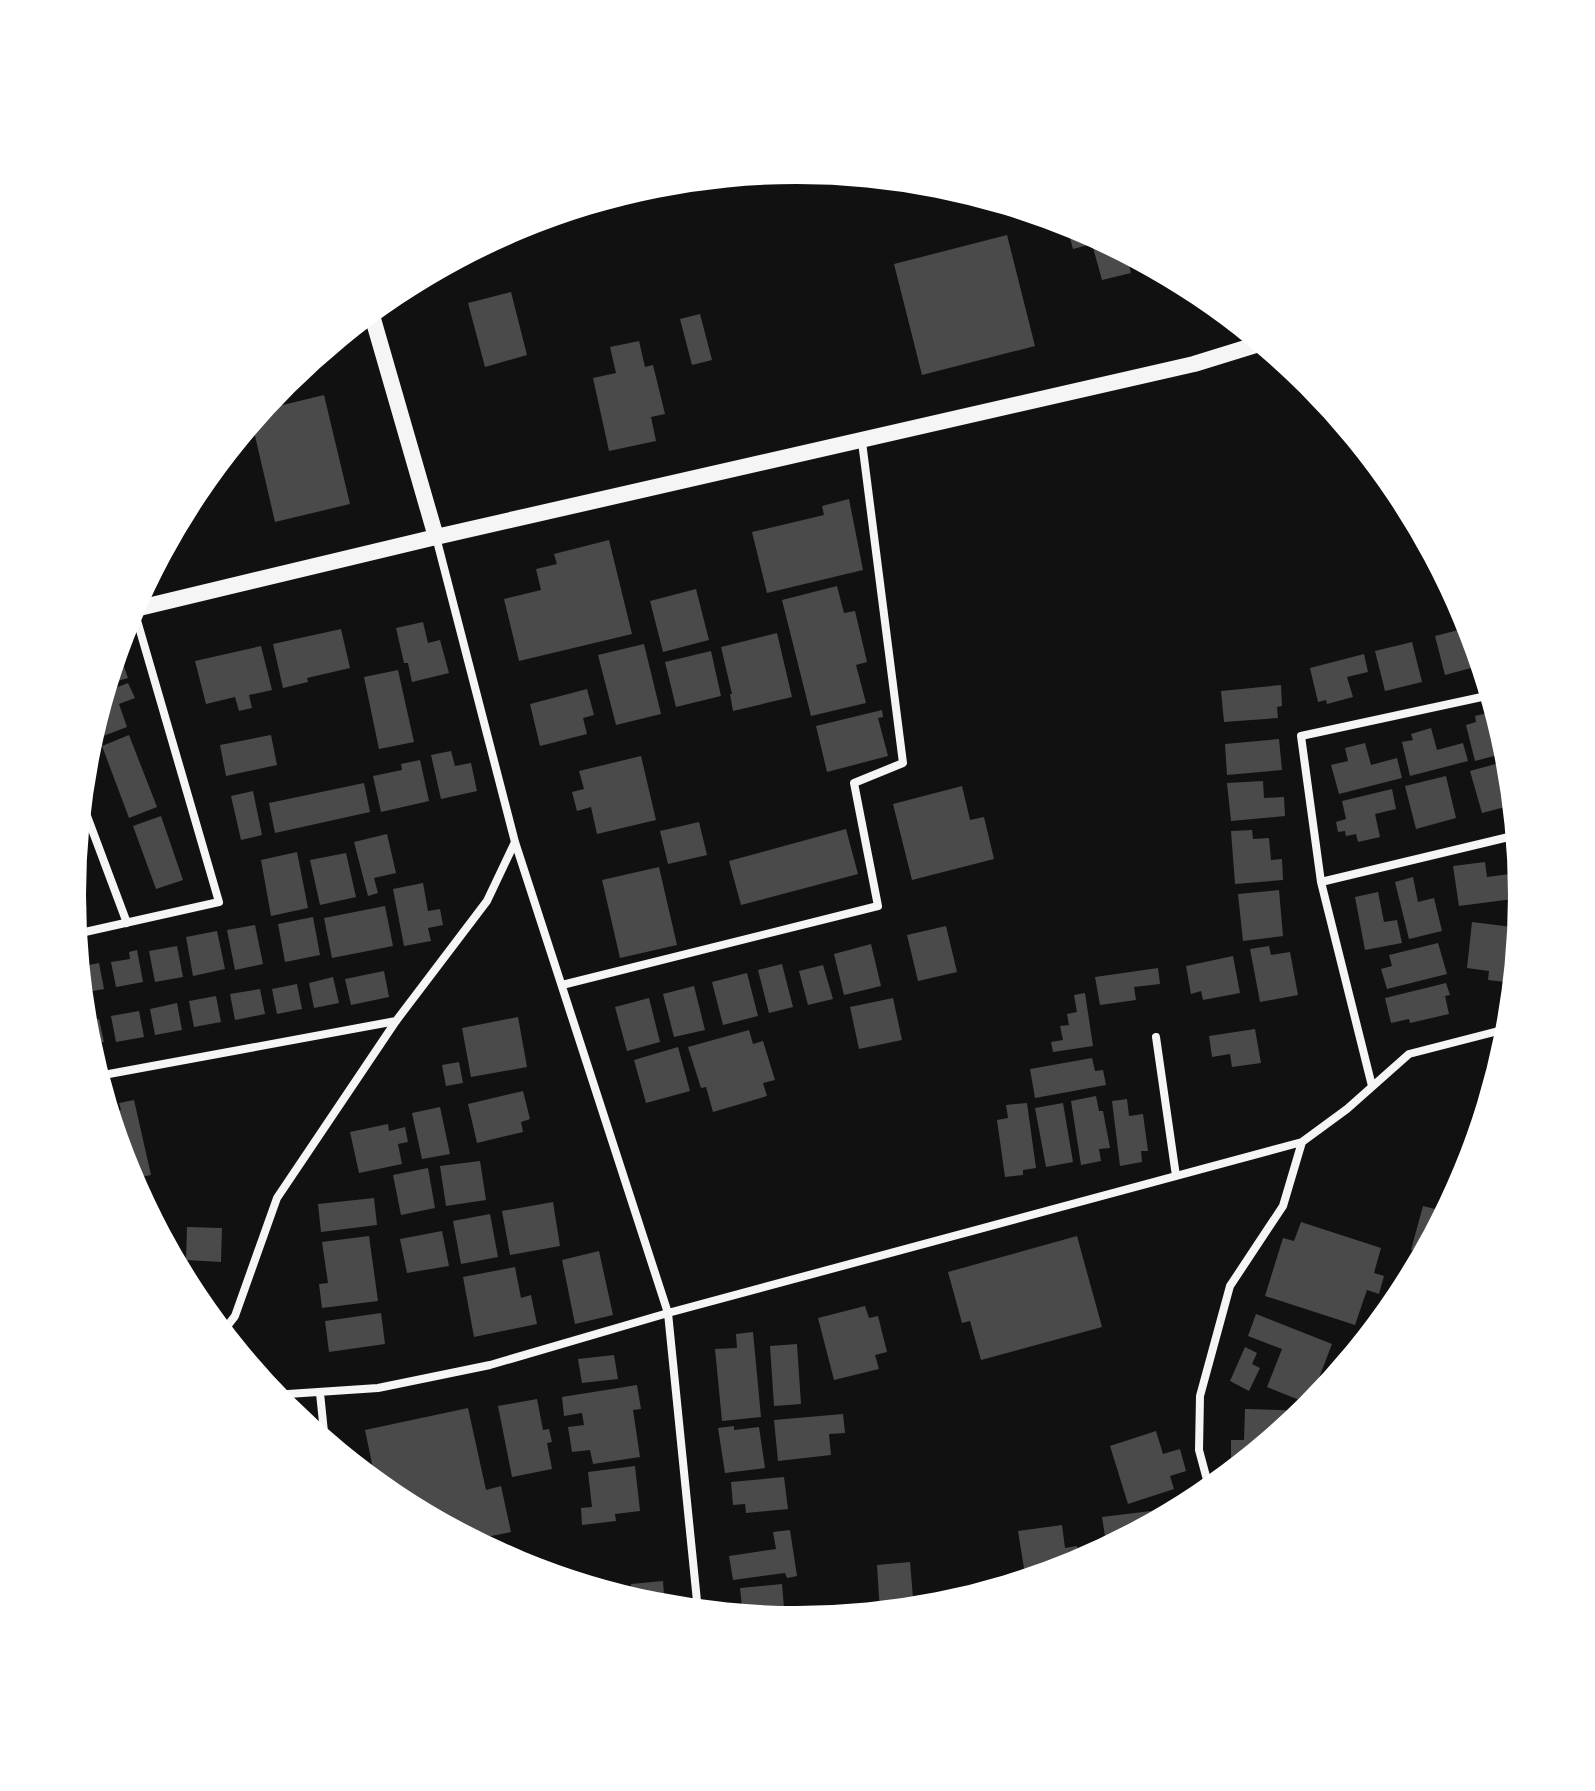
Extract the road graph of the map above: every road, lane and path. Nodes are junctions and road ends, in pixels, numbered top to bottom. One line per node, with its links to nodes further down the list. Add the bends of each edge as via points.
1 (374, 324): 4 (main road)
2 (1250, 347): 3 (main road)
3 (862, 442): 4 (main road); 14 (street, via 903,763 854,783 878,906)
4 (436, 537): 5 (main road); 10 (street)
5 (147, 607)
6 (138, 628): 12 (street, via 219,902)
7 (1481, 697): 11 (street, via 1301,736)
8 (90, 824): 12 (street)
9 (1506, 838): 11 (street)
10 (515, 842): 14 (street); 15 (street, via 487,901)
11 (1321, 882): 19 (street)
12 (127, 923): 13 (street)
13 (88, 932)
14 (562, 985): 22 (street)
15 (396, 1021): 18 (street); 23 (street, via 277,1198)
16 (1495, 1032): 19 (street, via 1409,1054)
17 (1156, 1037): 21 (street)
18 (109, 1074)
19 (1372, 1086): 20 (street)
20 (1302, 1142): 21 (street); 27 (street, via 1283,1206 1230,1286 1200,1396 1199,1450)
21 (1176, 1176): 22 (street)
22 (668, 1313): 24 (street, via 490,1365 378,1388); 28 (street)
23 (229, 1324)
24 (320, 1393): 25 (street); 26 (street)
25 (290, 1394)
26 (323, 1426)
27 (1206, 1477)
28 (697, 1600)

